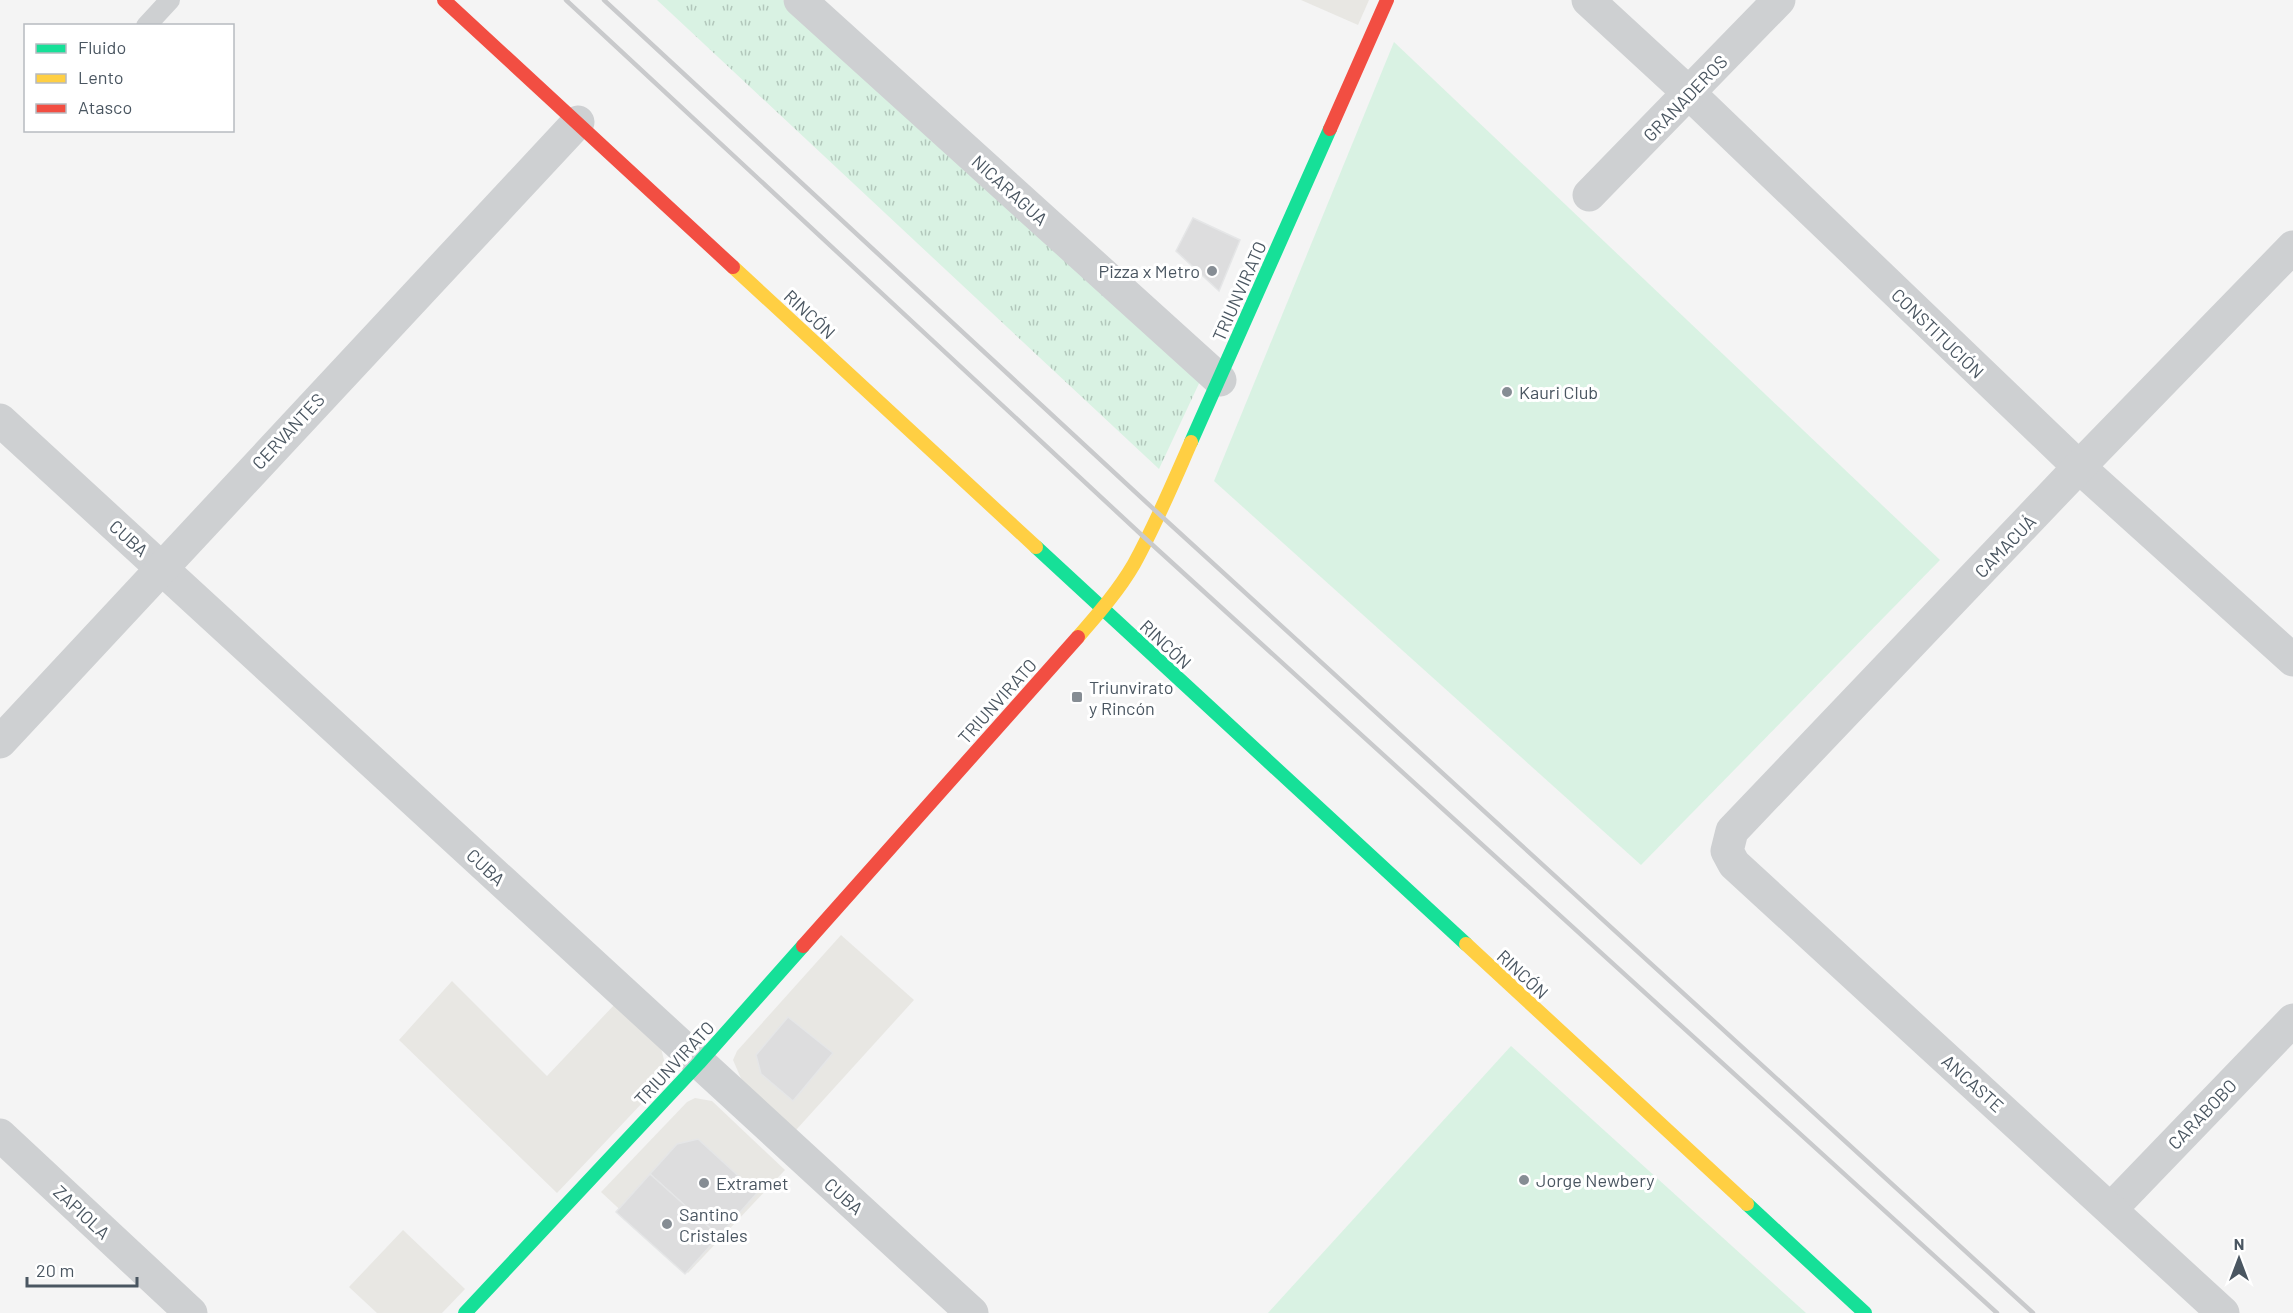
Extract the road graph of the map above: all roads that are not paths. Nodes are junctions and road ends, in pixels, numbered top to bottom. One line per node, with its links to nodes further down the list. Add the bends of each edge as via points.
1 (170, 0): 7 (lane)
2 (444, 0): 9 (street, RINCÓN)
3 (800, 0): 12 (street, NICARAGUA)
4 (1387, 0): 12 (street, TRIUNVIRATO)
5 (1588, 0): 8 (street, CONSTITUCIÓN)
6 (1779, 0): 8 (street, GRANADEROS)
7 (148, 24)
8 (1689, 94): 10 (street, GRANADEROS); 14 (street, CONSTITUCIÓN)
9 (578, 122): 15 (street, CERVANTES); 16 (street, RINCÓN)
10 (1589, 195)
11 (2293, 247): 14 (street, CAMACUÁ)
12 (1220, 380): 16 (street, TRIUNVIRATO, via 1133,565)
13 (0, 420): 15 (street, CUBA)
14 (2079, 468): 17 (street, CONSTITUCIÓN); 19 (street, CAMACUÁ, via 1732,831)
15 (161, 567): 18 (street, CERVANTES); 21 (street, CUBA)
16 (1102, 610): 21 (street, TRIUNVIRATO); 27 (street, RINCÓN)
17 (2293, 660)
18 (0, 742)
19 (1727, 851): 23 (street, ANCASTE, via 1734,864)
20 (2293, 1020): 23 (street, CARABOBO)
21 (699, 1063): 25 (street, TRIUNVIRATO); 26 (street, CUBA)
22 (0, 1135): 24 (street, ZAPIOLA)
23 (2111, 1209): 28 (street, ANCASTE)
24 (191, 1313)
25 (465, 1313)
26 (972, 1313)
27 (1865, 1313)
28 (2223, 1313)

